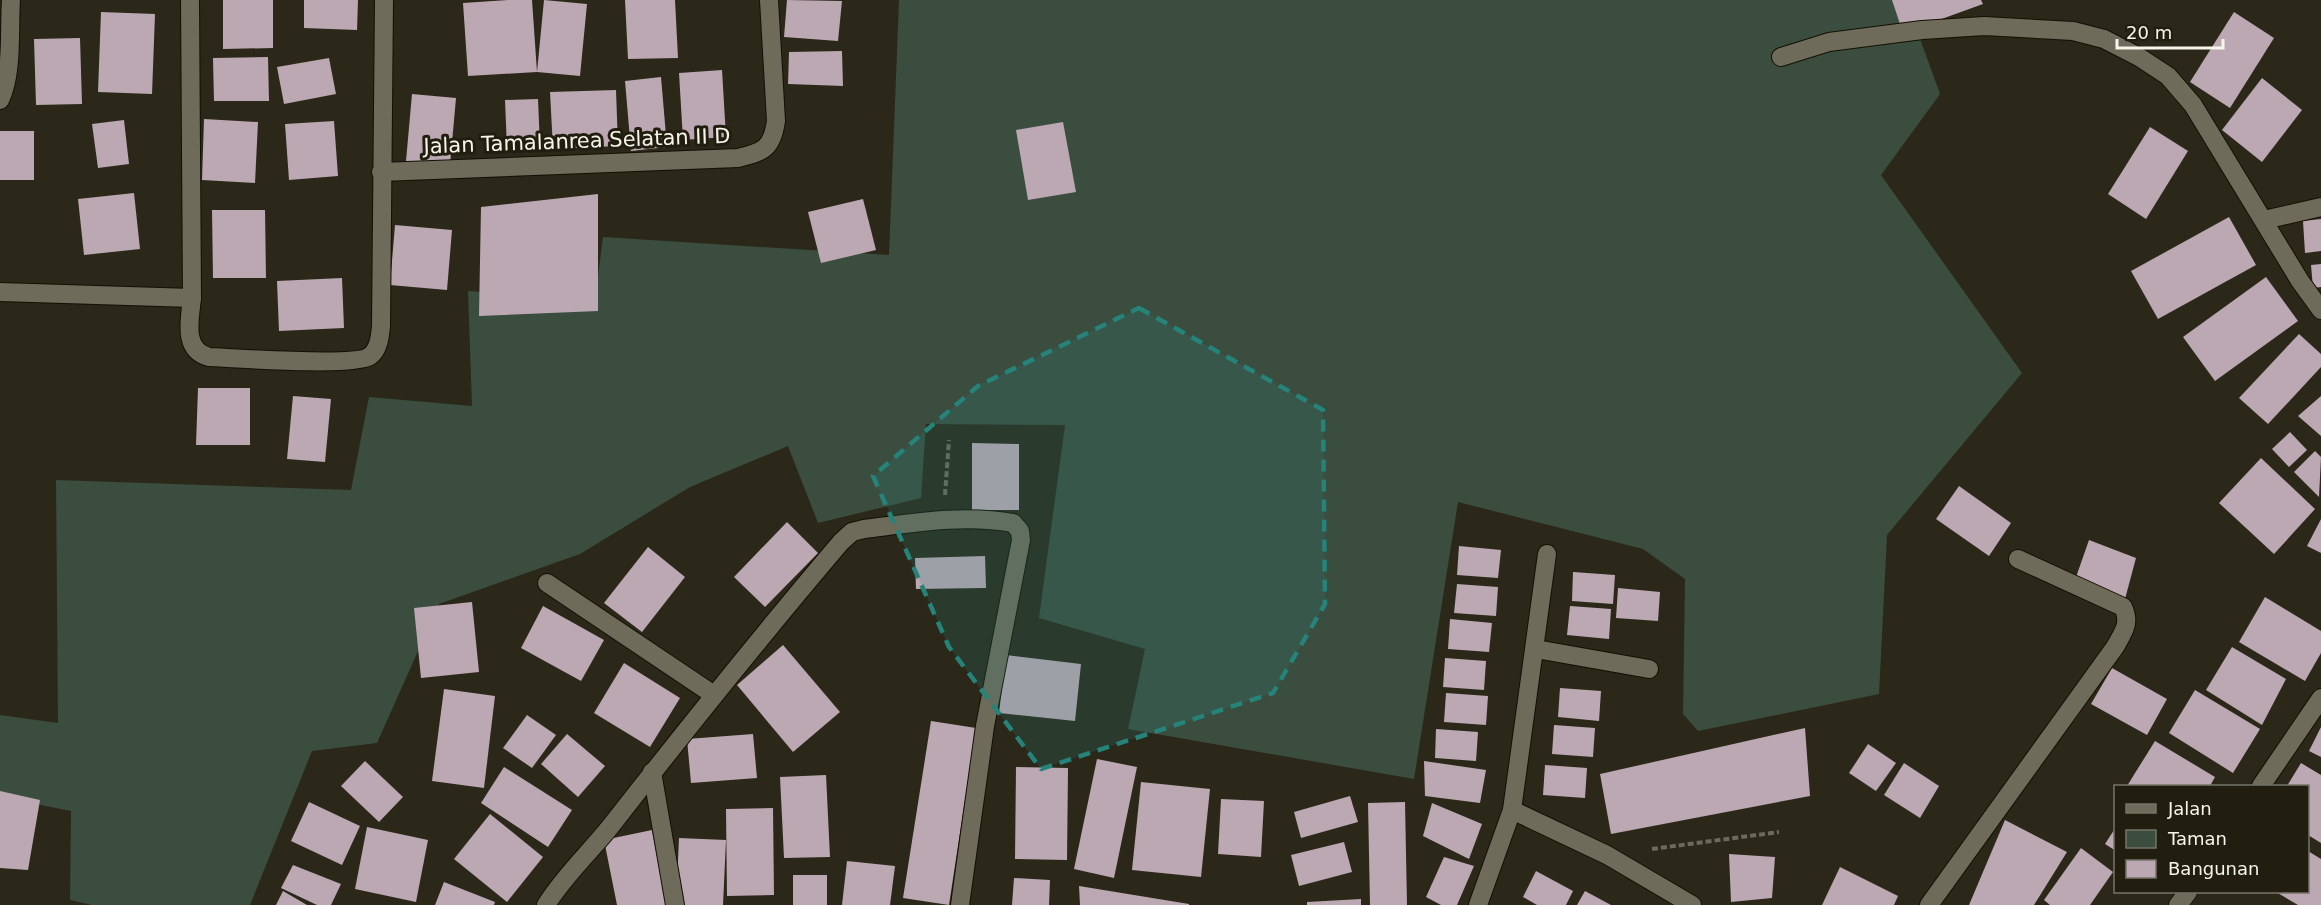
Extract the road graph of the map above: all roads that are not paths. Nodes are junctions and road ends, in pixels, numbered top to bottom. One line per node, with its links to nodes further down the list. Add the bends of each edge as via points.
1 (11, 0): 6 (street, via 7,73)
2 (190, 0): 11 (street)
3 (384, 0): 7 (street)
4 (769, 0): 7 (street, Jalan Tamalanrea Selatan II D, via 776,122 767,147 756,153 738,158)
5 (1781, 57): 9 (street, via 1829,42 1984,26 2073,31 2104,39 2168,76 2209,128)
6 (0, 100)
7 (381, 172): 11 (street, via 381,326 376,350 370,356 337,361 203,356 196,351 189,334)
8 (2321, 207): 9 (street)
9 (2264, 220): 12 (street)
10 (0, 292): 11 (street)
11 (192, 298)
12 (2321, 310)
13 (1547, 554): 16 (street)
14 (2018, 559): 29 (street, via 2123,607 2128,616 2127,627)
15 (547, 583): 18 (street)
16 (1536, 649): 17 (street); 22 (street)
17 (1649, 669)
18 (714, 695): 20 (street); 26 (street, via 852,532 944,519 1013,523 1021,540 985,726)
19 (2321, 698): 21 (street)
20 (652, 772): 24 (street); 25 (street)
21 (2262, 785)
22 (1512, 810): 23 (street, via 1607,855); 27 (street)
23 (1666, 899): 28 (street)
24 (546, 905)
25 (675, 905)
26 (960, 905)
27 (1478, 905)
28 (1692, 905)
29 (1929, 905)

